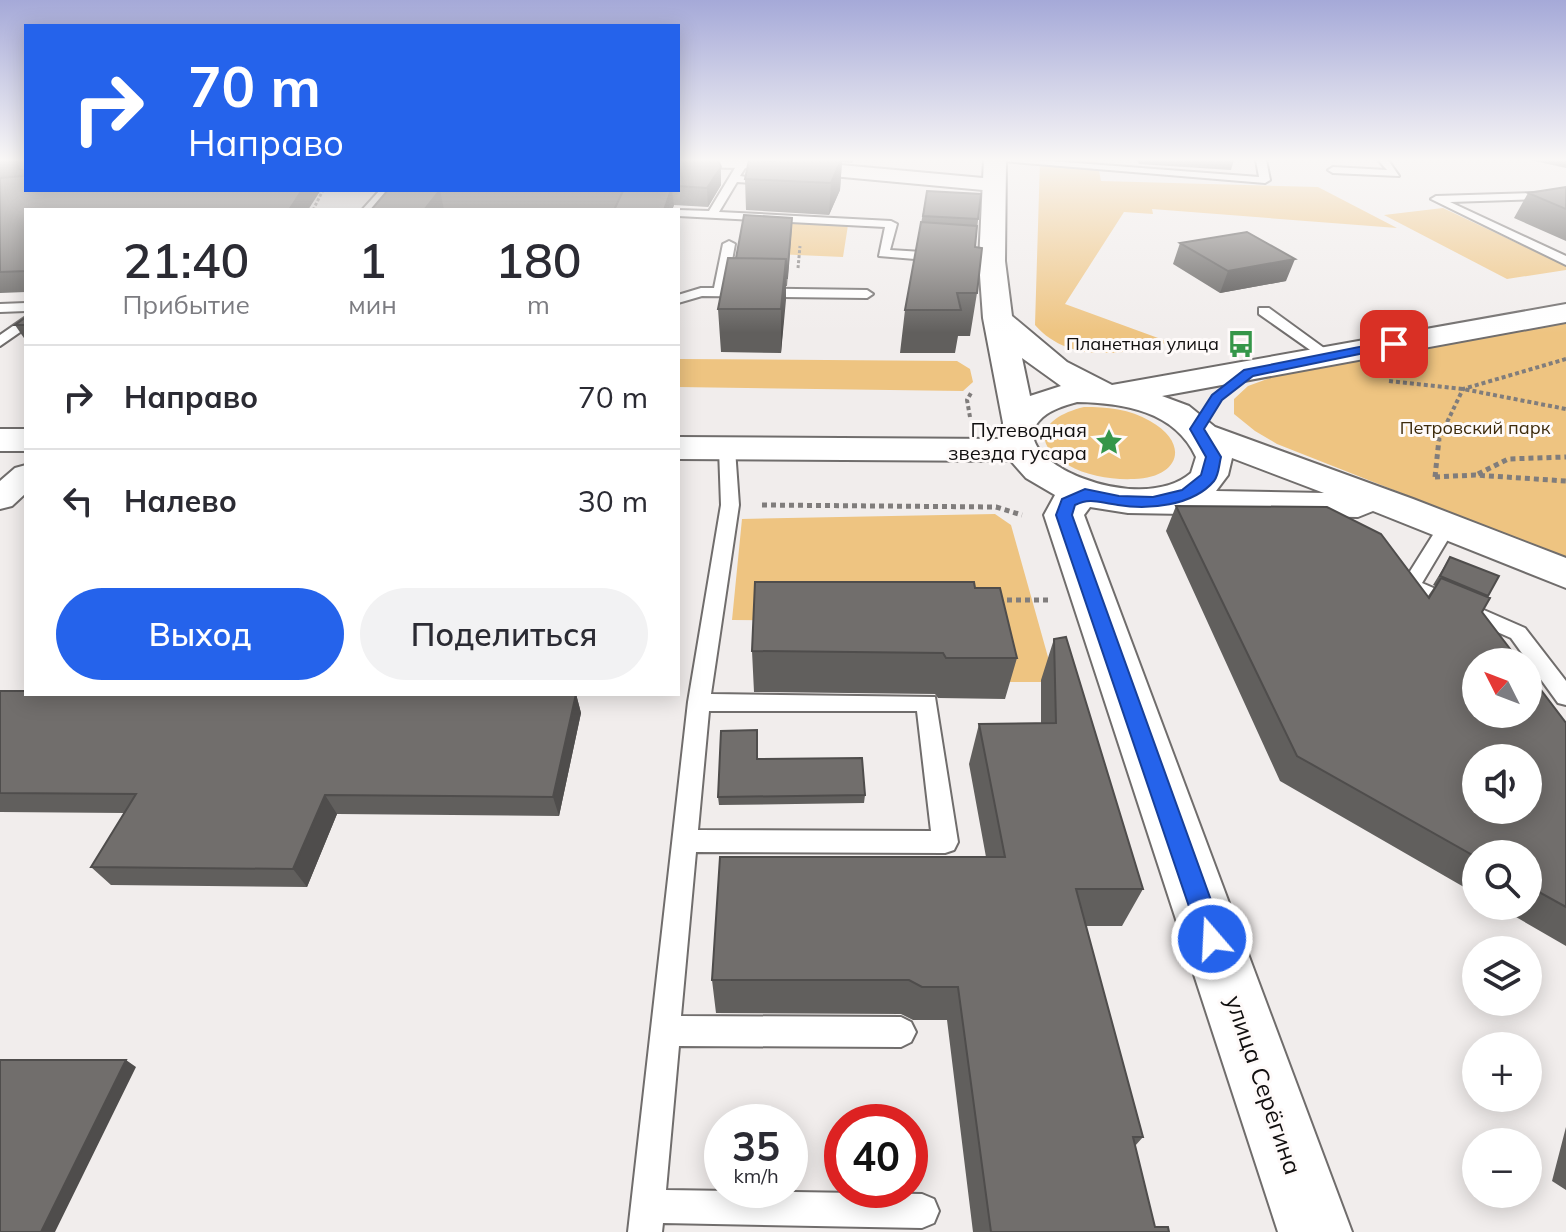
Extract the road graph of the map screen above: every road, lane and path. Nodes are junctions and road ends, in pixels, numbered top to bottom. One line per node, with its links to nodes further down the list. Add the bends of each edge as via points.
1 (794, 217): 4 (lane)
2 (990, 217): 16 (street, via 986,261)
3 (1475, 217): 7 (lane)
4 (803, 218): 6 (lane, via 891,224 883,253); 9 (path)
5 (729, 244): 8 (lane)
6 (951, 258)
7 (1566, 261)
8 (720, 291): 9 (lane); 11 (lane)
9 (796, 293): 10 (lane)
10 (867, 294)
11 (680, 298)
12 (24, 307): 13 (lane)
13 (0, 308)
14 (1264, 311): 19 (lane)
15 (1566, 313): 19 (street)
16 (998, 318): 25 (street, via 1024,347 1056,370); 29 (street)
17 (24, 323): 18 (lane)
18 (0, 342)
19 (1328, 356): 21 (street)
20 (1566, 359): 24 (path)
21 (1249, 372): 25 (street); 28 (street, via 1217,398)
22 (1378, 379): 24 (path)
23 (976, 384): 27 (path, via 967,400)
24 (1463, 389): 26 (path); 35 (path, via 1439,435 1435,477)
25 (1105, 393): 28 (street, via 1148,402); 29 (street, via 1055,396 1032,406)
26 (1566, 409)
27 (971, 418)
28 (1200, 432): 40 (street, via 1214,457 1209,477 1187,493); 42 (street)
29 (1019, 435): 33 (street); 38 (street, via 1034,467)
30 (0, 440): 31 (street)
31 (24, 440)
32 (680, 448): 33 (street)
33 (727, 449): 41 (lane)
34 (1566, 457): 35 (path, via 1508,459)
35 (1475, 475): 37 (path)
36 (24, 477): 39 (street)
37 (1566, 481)
38 (1085, 494): 40 (street); 55 (street, улица Серёгина, via 1068,503 1064,515)
39 (0, 499)
40 (1153, 502): 42 (street)
41 (730, 505): 43 (path, via 996,507); 49 (lane)
42 (1399, 507): 44 (street)
43 (1024, 516)
44 (1447, 526): 45 (street); 48 (lane, via 1411,586 1518,633)
45 (1566, 574)
46 (992, 600): 47 (path)
47 (1053, 600)
48 (1566, 697)
49 (699, 702): 50 (lane); 50 (lane, via 927,703 945,842)
50 (685, 841): 51 (lane)
51 (666, 1031): 52 (lane); 54 (lane)
52 (901, 1032)
53 (922, 1211): 54 (lane)
54 (646, 1219)
55 (1315, 1232)

